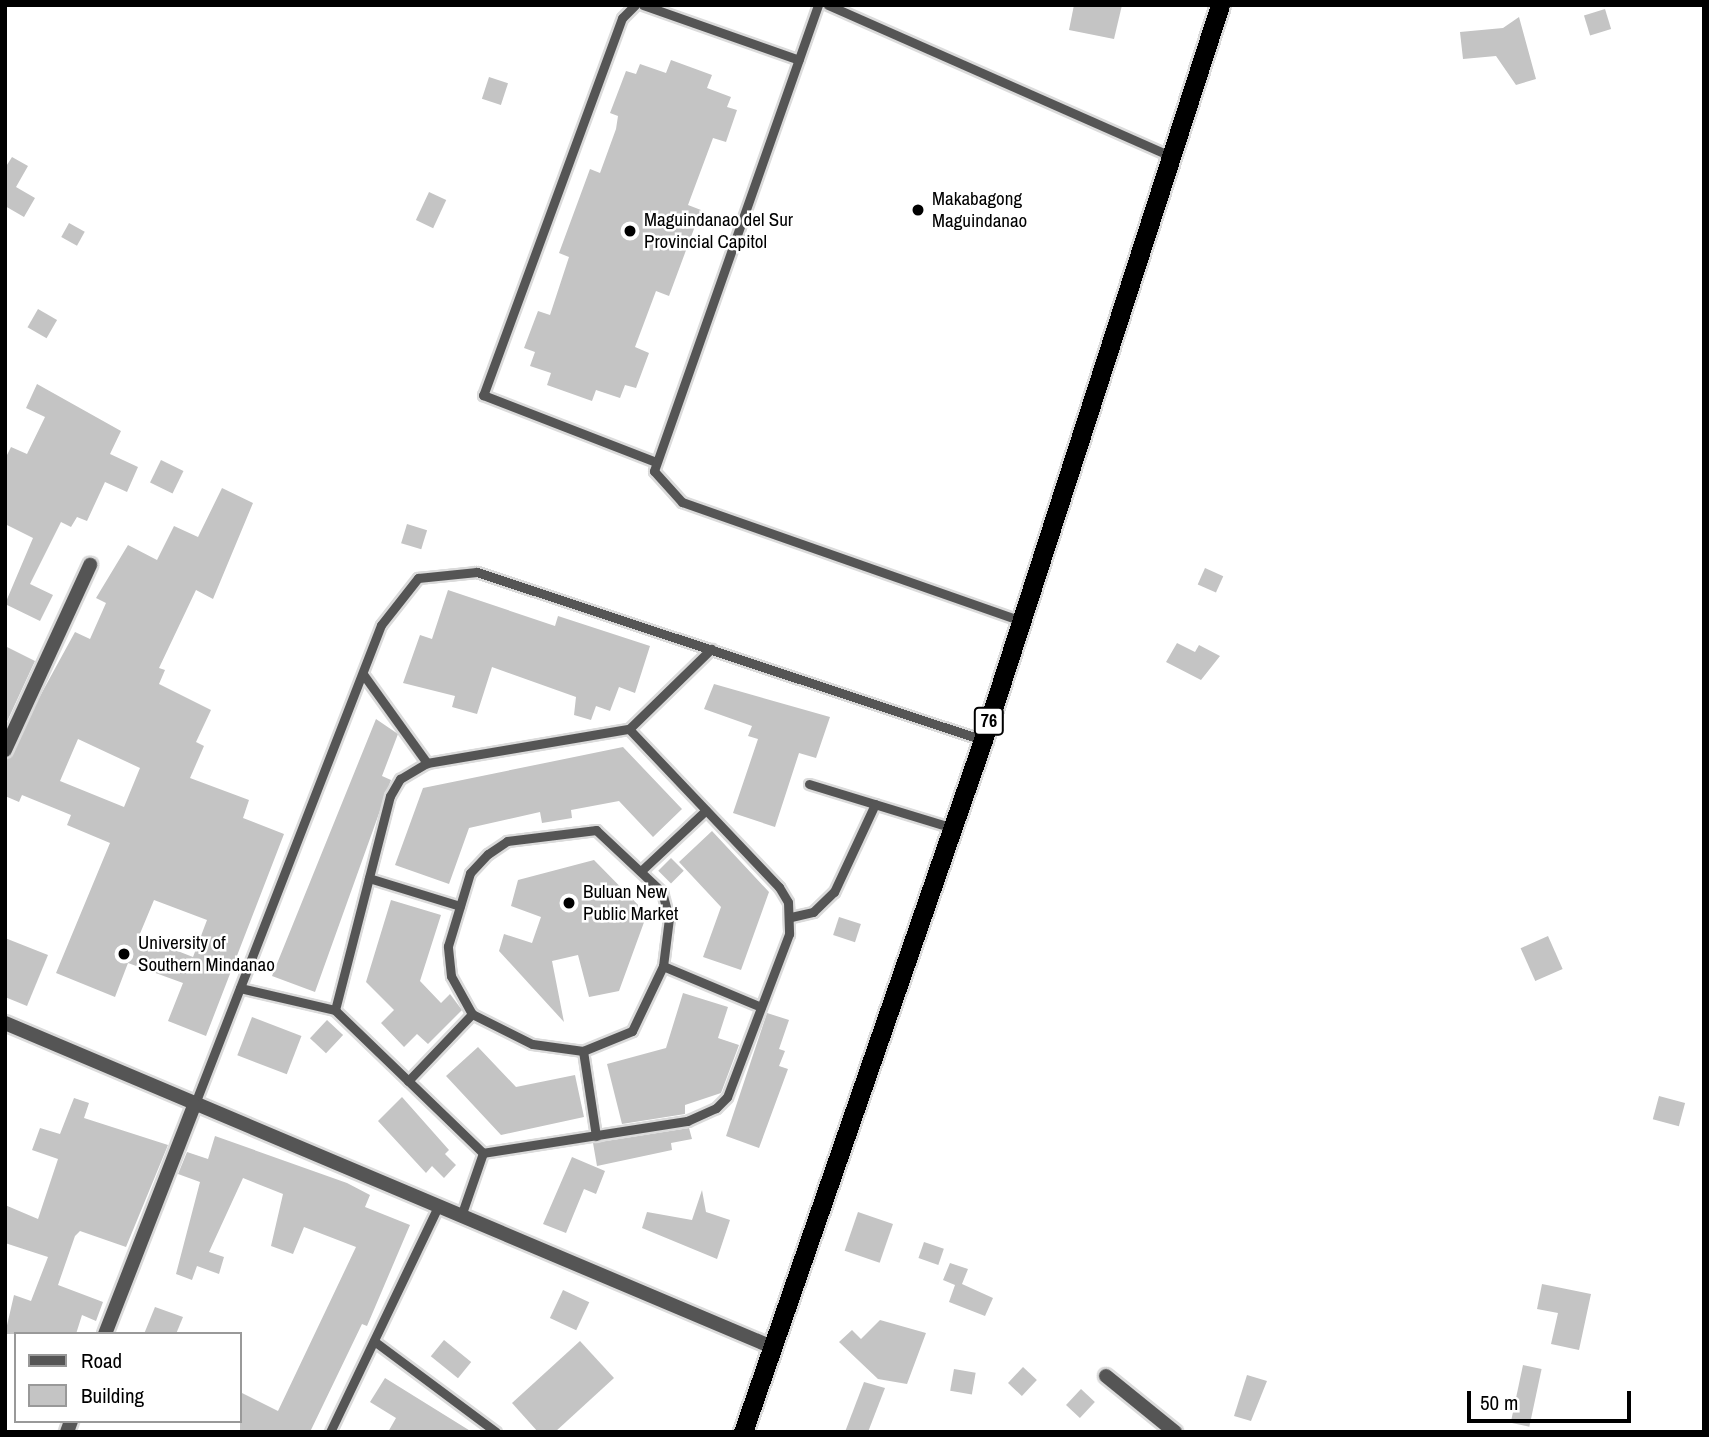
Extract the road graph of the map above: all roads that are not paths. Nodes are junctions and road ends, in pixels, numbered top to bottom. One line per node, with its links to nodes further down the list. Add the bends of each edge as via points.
1 (635, 5): 8 (lane, via 622,18 483,395)
2 (643, 5): 6 (lane)
3 (818, 5): 6 (lane)
4 (828, 5): 7 (lane)
5 (1220, 5): 7 (highway, 76)
6 (799, 60): 8 (lane)
7 (1171, 156): 10 (highway, 76)
8 (653, 461): 10 (lane, via 658,483 682,502)
9 (90, 565): 15 (street)
10 (1021, 621): 14 (highway, 76)
11 (711, 649): 12 (lane, via 477,572 448,570 406,587 382,625); 13 (lane); 14 (lane)
12 (363, 674): 16 (lane); 26 (lane)
13 (629, 729): 16 (lane); 19 (lane)
14 (983, 740): 20 (highway, 76)
15 (5, 750)
16 (427, 763): 22 (lane, via 406,773 390,796)
17 (809, 784): 18 (lane)
18 (875, 804): 20 (lane); 24 (lane, via 834,892 813,912)
19 (706, 810): 21 (lane); 24 (lane, via 779,887)
20 (953, 828): 40 (highway, 76)
21 (643, 869): 23 (lane, via 596,830 507,841 470,873); 25 (lane, via 662,892 669,918)
22 (369, 878): 23 (lane); 28 (lane)
23 (460, 905): 29 (lane, via 448,965)
24 (791, 917): 27 (lane)
25 (663, 966): 27 (lane); 31 (lane, via 632,1031)
26 (240, 988): 28 (lane); 33 (lane)
27 (761, 1007): 34 (lane, via 716,1108 687,1121)
28 (335, 1010): 32 (lane)
29 (472, 1014): 31 (lane, via 532,1044); 32 (lane)
30 (5, 1023): 33 (street)
31 (583, 1051): 34 (lane)
32 (408, 1081): 35 (lane)
33 (194, 1105): 36 (street); 38 (street)
34 (596, 1136): 35 (lane)
35 (483, 1153): 37 (lane)
36 (438, 1207): 37 (street); 39 (lane)
37 (461, 1216): 40 (street)
38 (106, 1332)
39 (374, 1340): 42 (lane); 43 (lane)
40 (772, 1347): 44 (highway, 76)
41 (1106, 1376): 45 (street)
42 (330, 1432)
43 (496, 1432)
44 (743, 1432)
45 (1175, 1432)

